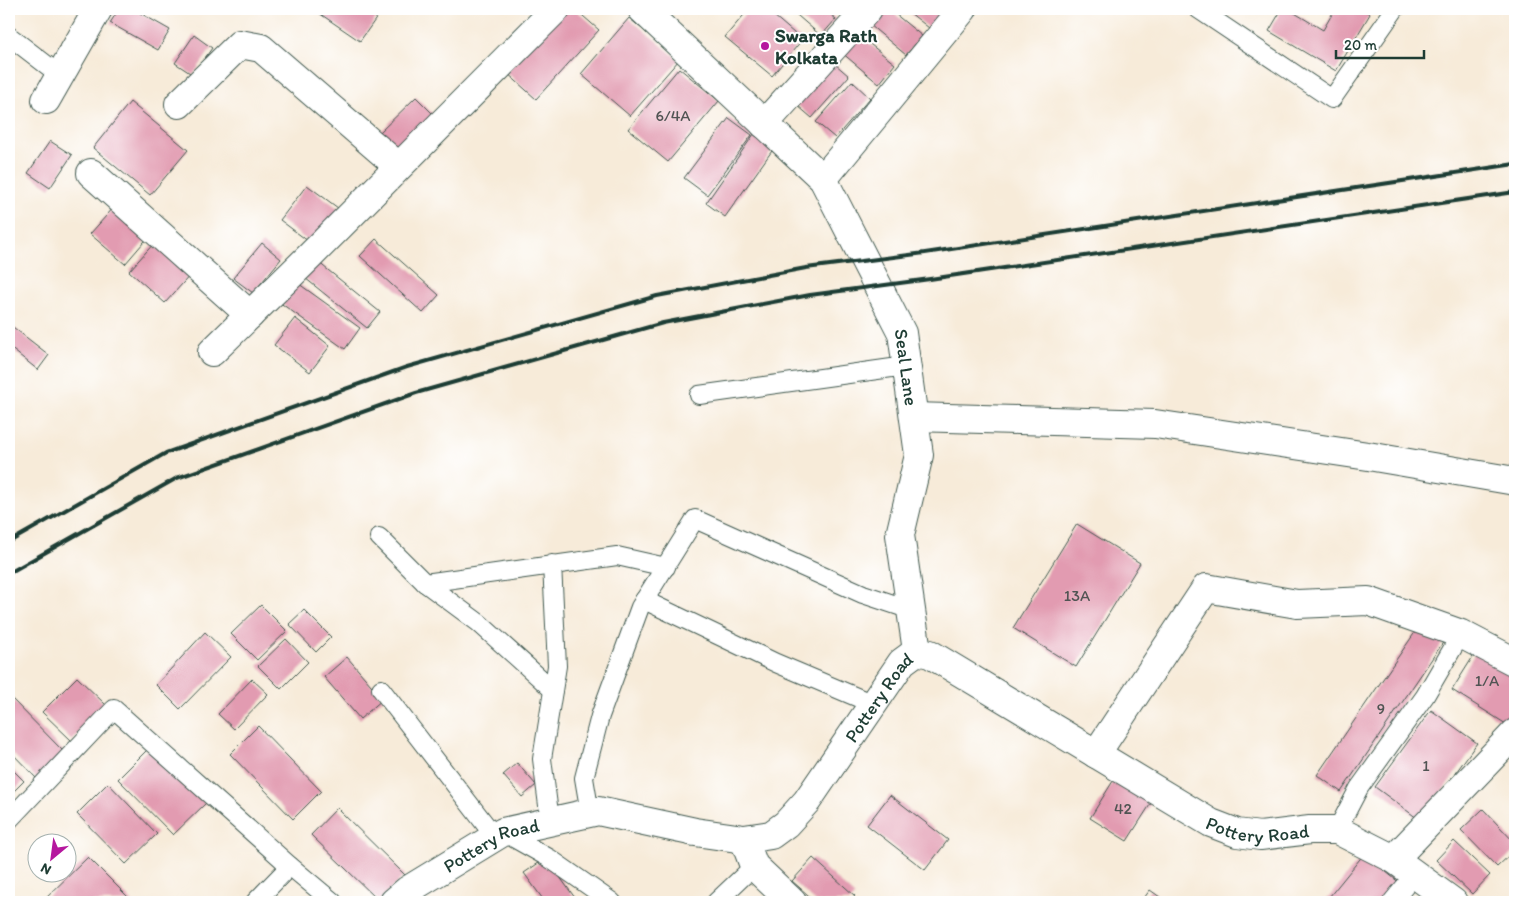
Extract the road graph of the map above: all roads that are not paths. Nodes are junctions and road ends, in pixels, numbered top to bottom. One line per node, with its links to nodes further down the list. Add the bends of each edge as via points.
1 (98, 9): 9 (street)
2 (642, 9): 12 (street, Seal Lane)
3 (868, 9): 12 (street)
4 (963, 9): 15 (street)
5 (1198, 9): 6 (lane, via 1332,99)
6 (1395, 9)
7 (539, 14): 13 (street)
8 (9, 36): 9 (lane)
9 (61, 76): 10 (street)
10 (46, 100)
11 (179, 104): 13 (street, via 240,44 260,48)
12 (764, 124): 15 (street, Seal Lane)
13 (398, 166): 16 (street)
14 (91, 173): 16 (street)
15 (823, 179): 18 (street, Seal Lane, via 902,333)
16 (250, 315): 17 (street)
17 (212, 352)
18 (906, 366): 19 (lane); 20 (street, Seal Lane)
19 (699, 395)
20 (914, 417): 21 (street, via 1155,424); 27 (street, Seal Lane, via 919,455 900,535)
21 (1515, 481)
22 (379, 537): 25 (lane)
23 (552, 564): 24 (lane, via 617,556); 25 (lane); 32 (lane, via 557,666)
24 (666, 567): 26 (lane); 27 (lane, via 696,519 863,594)
25 (425, 583): 32 (lane, via 479,623)
26 (644, 600): 33 (lane, via 776,664); 36 (lane, via 600,716 584,778)
27 (911, 610): 29 (street, Seal Lane)
28 (1461, 634): 30 (street); 35 (street, via 1368,601 1297,604 1206,588); 39 (lane, via 1425,696 1360,788)
29 (917, 651): 33 (street, Pottery Road, via 902,662); 35 (street, Pottery Road, via 930,654)
30 (1515, 662)
31 (381, 689): 40 (lane)
32 (553, 690): 38 (lane, via 542,759)
33 (873, 704): 41 (street, Pottery Road, via 807,801 786,824 771,835)
34 (1515, 733): 44 (street)
35 (1096, 754): 39 (street, Pottery Road, via 1211,823 1237,833 1260,836)
36 (590, 813): 38 (street, Pottery Road); 41 (street, Pottery Road, via 598,811)
37 (9, 820): 42 (lane, via 114,709)
38 (550, 822): 40 (street, Pottery Road)
39 (1337, 830): 44 (street, Pottery Road)
40 (499, 835): 47 (street, Pottery Road, via 408,890); 48 (lane, via 549,858)
41 (744, 839): 43 (street)
42 (290, 866): 45 (lane); 46 (lane)
43 (754, 866): 49 (lane); 50 (street)
44 (1405, 867): 51 (lane); 52 (street, Pottery Road)
45 (255, 902)
46 (332, 902)
47 (394, 902)
48 (612, 902)
49 (716, 902)
50 (792, 902)
51 (1392, 902)
52 (1454, 902)

